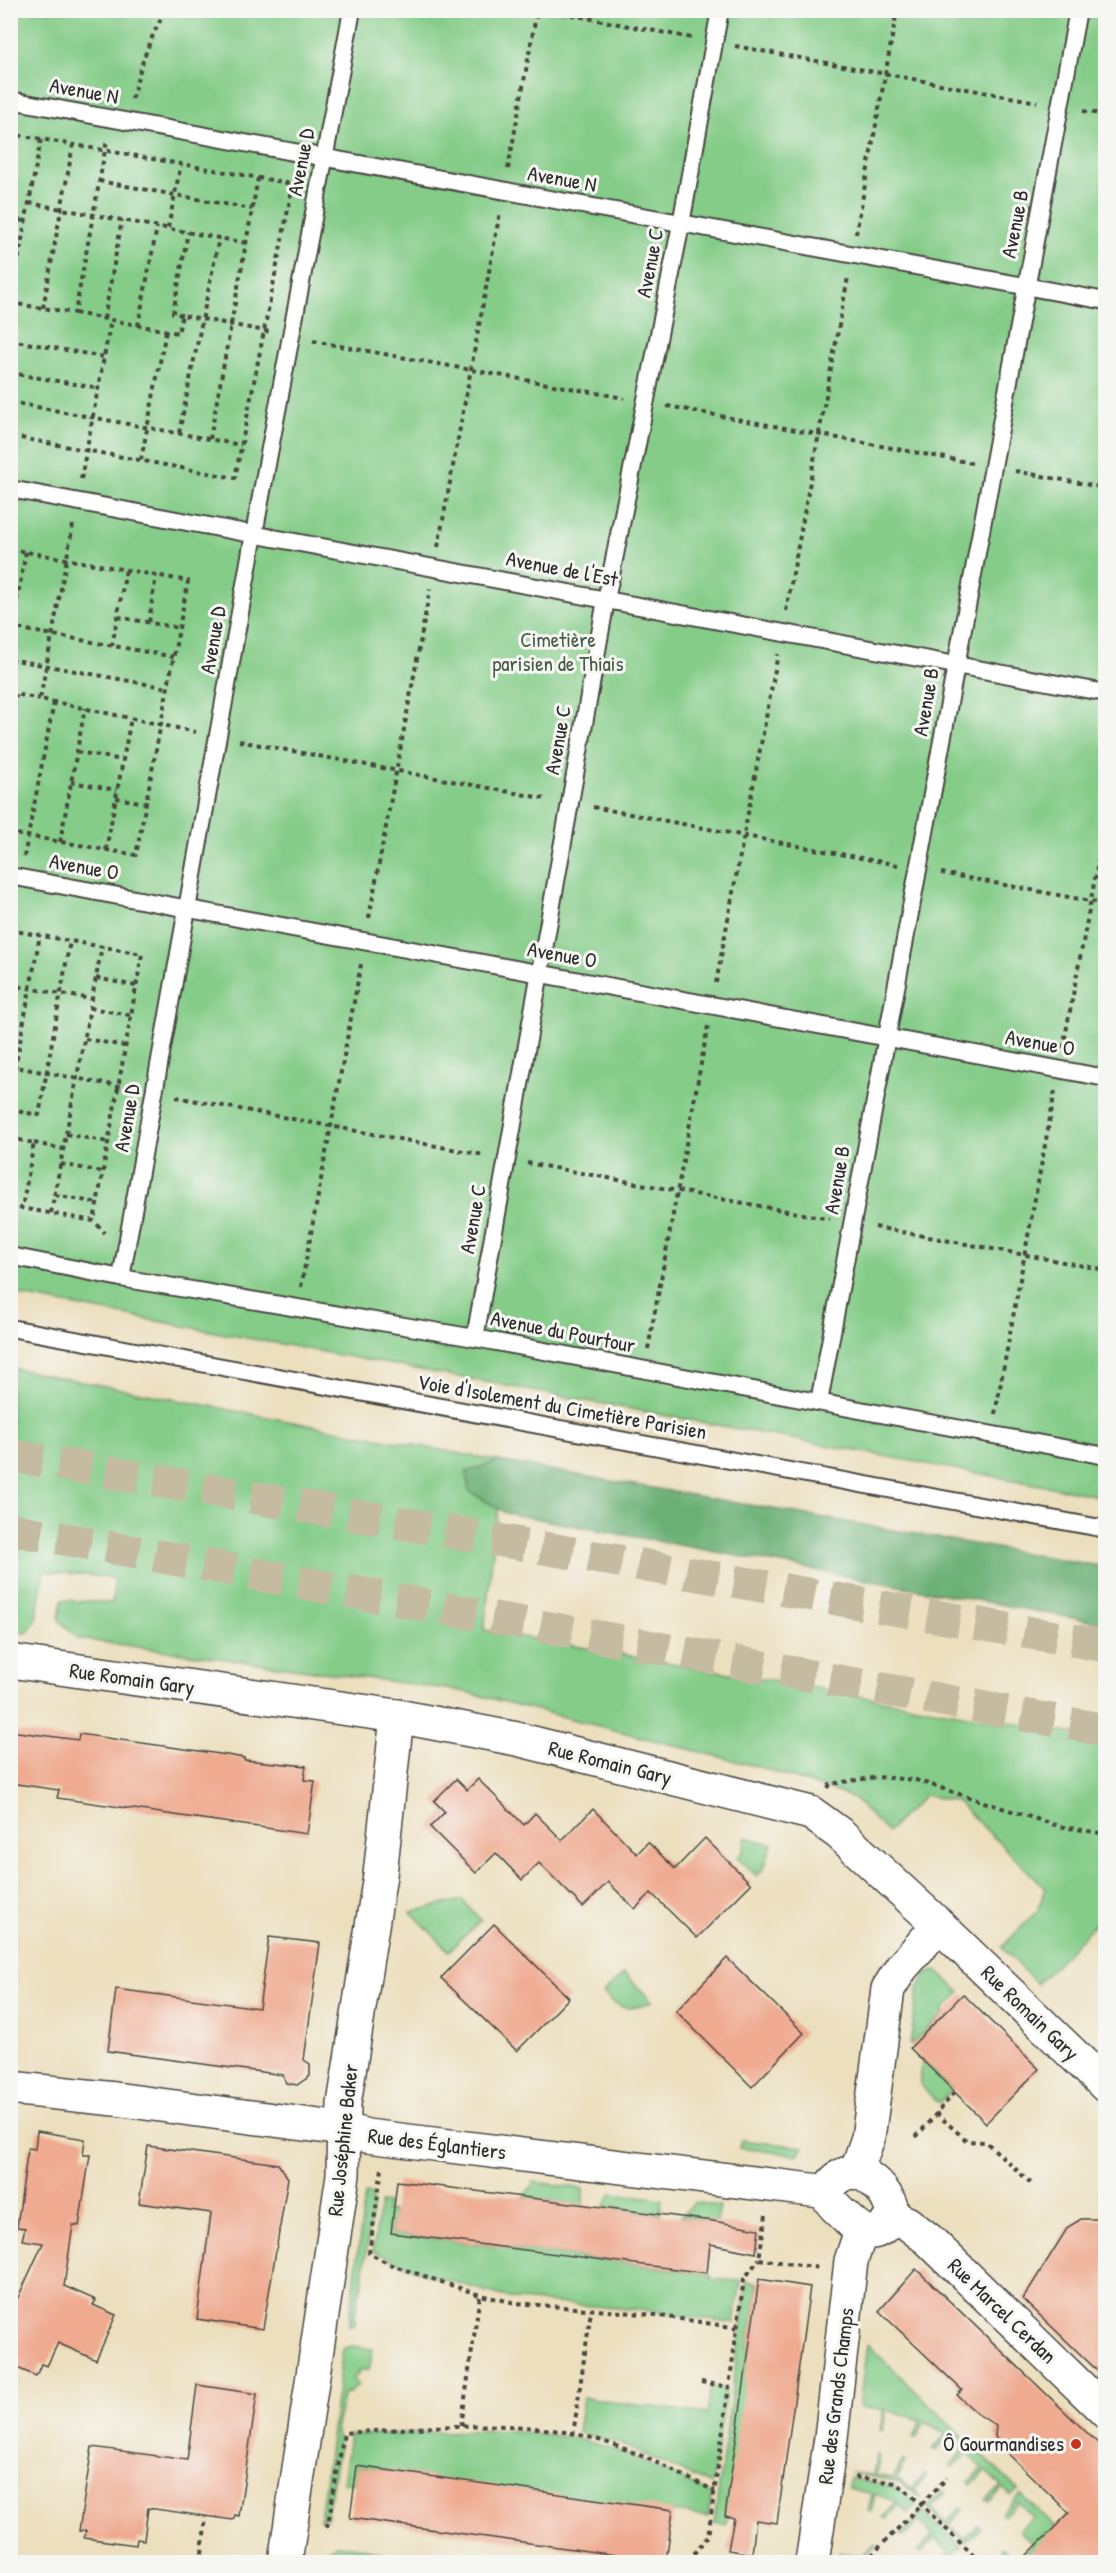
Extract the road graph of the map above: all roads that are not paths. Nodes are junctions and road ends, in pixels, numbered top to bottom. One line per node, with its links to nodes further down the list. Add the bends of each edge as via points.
1 (352, 10): 5 (lane, Avenue D)
2 (720, 10): 6 (lane, Avenue C)
3 (1078, 10): 7 (lane, Avenue B)
4 (10, 100): 5 (lane, Avenue N)
5 (324, 158): 6 (lane, Avenue N); 10 (lane, Avenue D)
6 (681, 224): 7 (lane, Avenue N); 11 (lane, Avenue C)
7 (1026, 287): 8 (lane, Avenue N); 12 (lane, Avenue B)
8 (1106, 302)
9 (10, 489): 10 (lane, Avenue de l'Est)
10 (254, 534): 11 (lane, Avenue de l'Est); 15 (lane, Avenue D)
11 (606, 600): 12 (lane, Avenue de l'Est); 16 (lane, Avenue C)
12 (956, 665): 13 (lane, Avenue de l'Est); 17 (lane, Avenue B)
13 (1106, 693)
14 (15, 877): 15 (lane, Avenue O)
15 (189, 909): 16 (lane, Avenue O); 20 (lane, Avenue D)
16 (540, 974): 17 (lane, Avenue O); 22 (lane, Avenue C)
17 (887, 1038): 18 (lane, Avenue O); 23 (lane, Avenue B)
18 (1106, 1078)
19 (10, 1256): 20 (lane, Avenue du Pourtour)
20 (121, 1278): 22 (lane, Avenue du Pourtour)
21 (10, 1328): 25 (lane, Voie d'Isolement du Cimetière Parisien)
22 (475, 1338): 23 (lane, Avenue du Pourtour)
23 (819, 1402): 24 (lane, Avenue du Pourtour)
24 (1106, 1456)
25 (1106, 1529)
26 (10, 1661): 27 (street, Rue Romain Gary)
27 (396, 1716): 28 (street, Rue Romain Gary, via 517,1739 811,1813 833,1828); 31 (street, Rue Joséphine Baker, via 380,1875)
28 (939, 1925): 29 (street, Rue Romain Gary); 32 (street, via 902,1966 888,1989 868,2138)
29 (1106, 2086)
30 (10, 2088): 31 (street, Rue des Églantiers)
31 (342, 2129): 33 (street, Rue des Églantiers, via 368,2136); 37 (street, Rue Joséphine Baker, via 343,2175)
32 (856, 2172): 33 (street, via 843,2173); 34 (street, via 886,2196)
33 (828, 2192): 35 (street, via 831,2202)
34 (892, 2217): 35 (street, via 886,2226 874,2232); 36 (street, Rue Marcel Cerdan, via 908,2223 929,2240)
35 (861, 2231): 38 (street, Rue des Grands Champs, via 851,2261 827,2473)
36 (1106, 2412)
37 (285, 2562)
38 (812, 2562)

